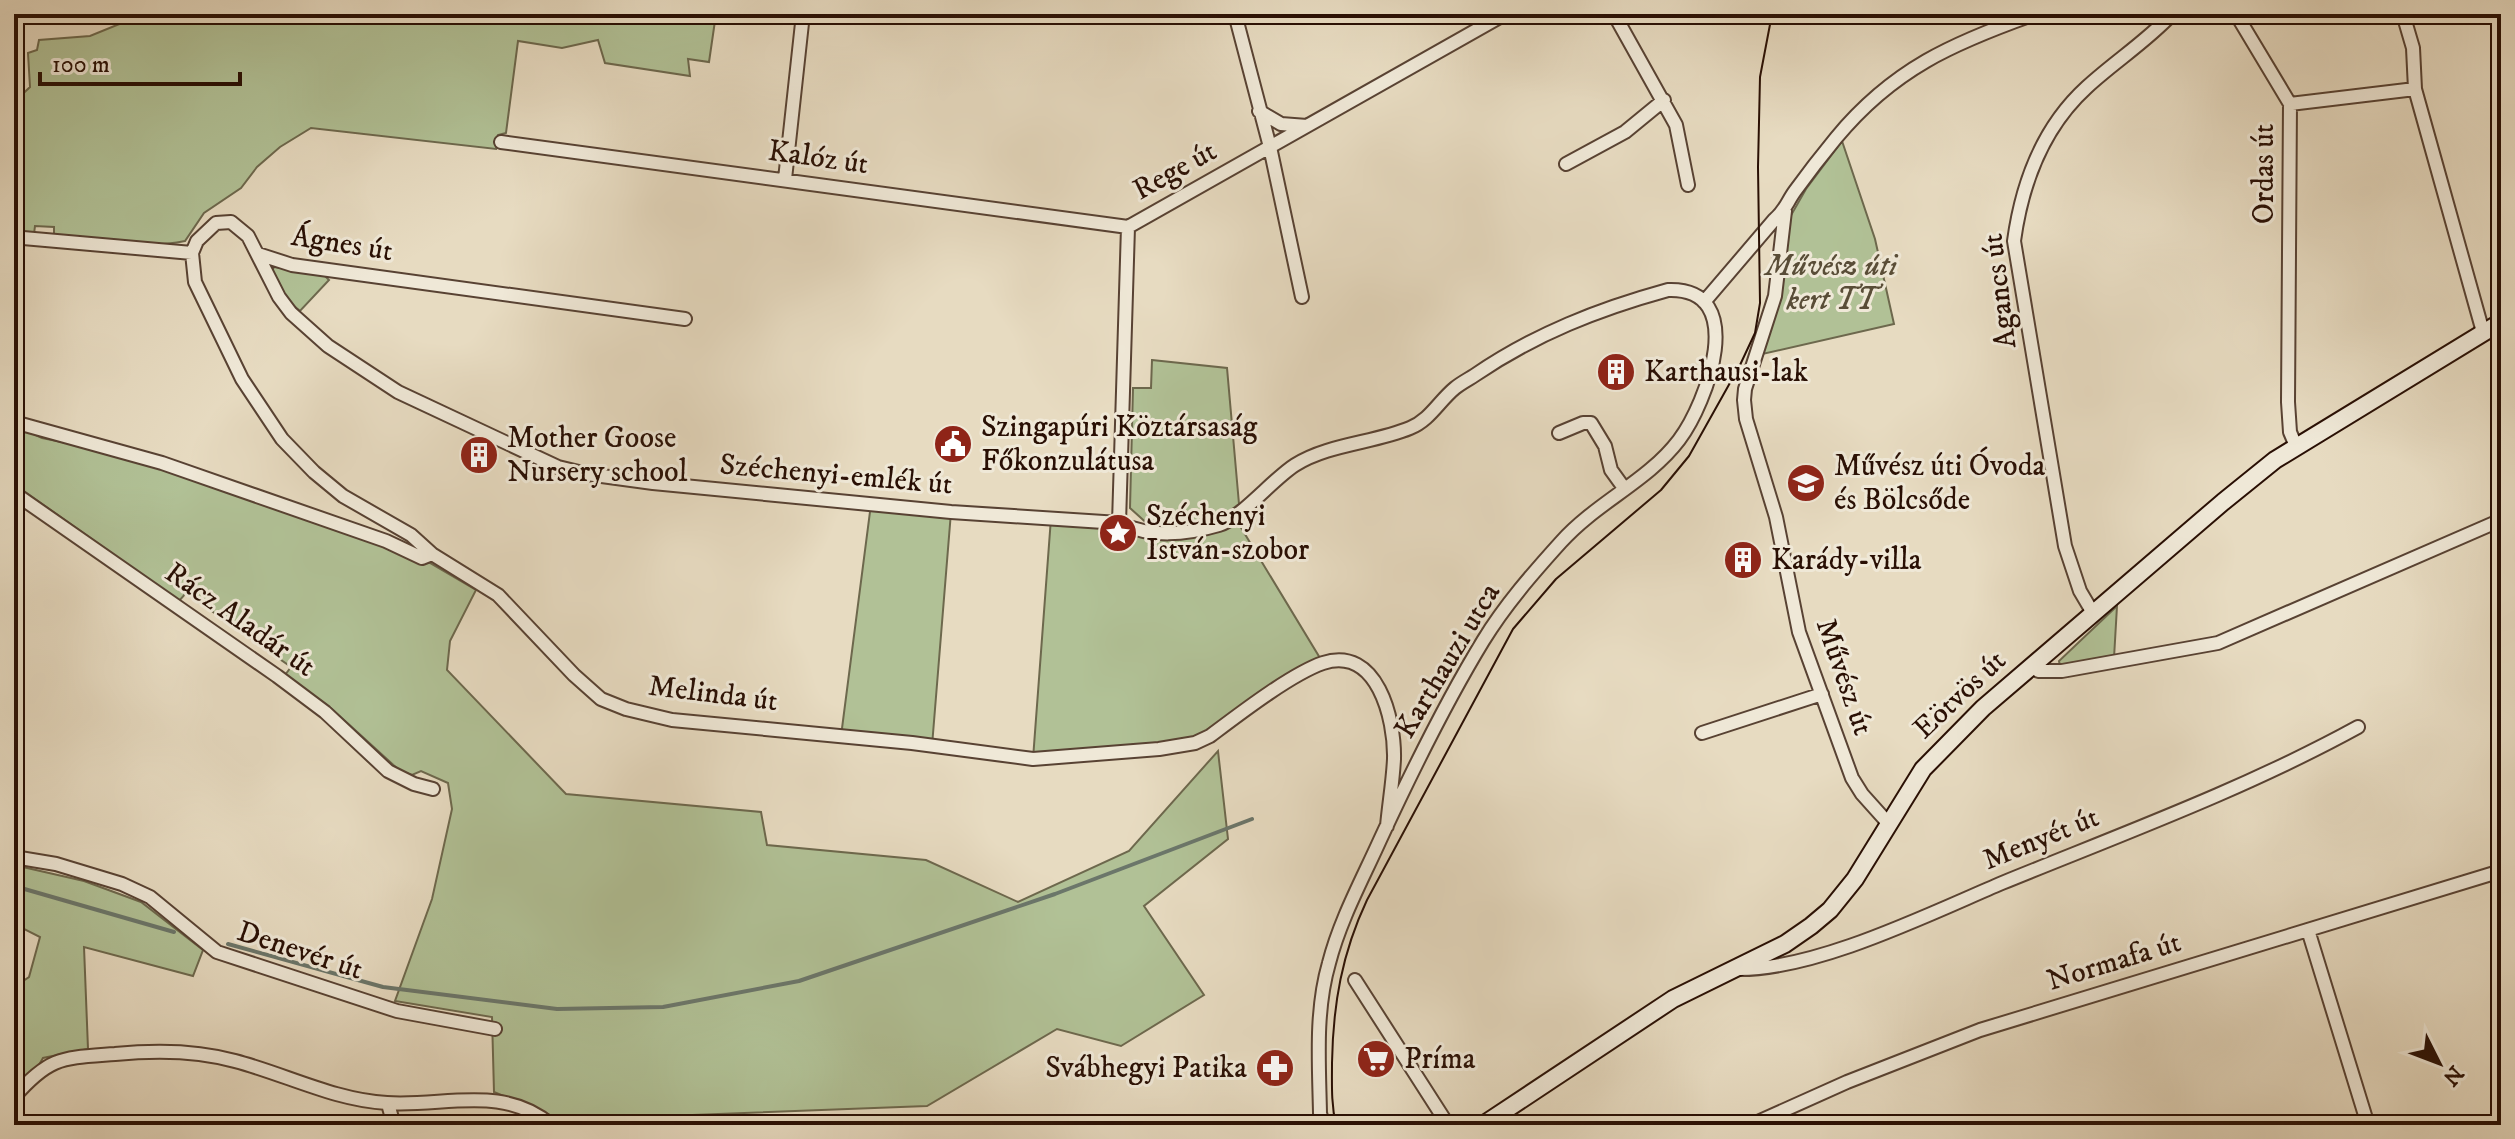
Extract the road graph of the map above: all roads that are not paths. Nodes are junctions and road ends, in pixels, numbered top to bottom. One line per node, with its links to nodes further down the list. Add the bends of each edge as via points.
1 (803, 14): 17 (street)
2 (1235, 14): 12 (street)
3 (1505, 14): 13 (street, Rege út)
4 (1614, 14): 10 (street)
5 (2035, 14): 19 (street, via 1956,43 1883,91 1835,139)
6 (2172, 14): 37 (street, Agancs út, via 2059,116 2033,165 2017,218 2014,241 2065,546)
7 (2236, 14): 11 (street)
8 (2403, 14): 9 (street, via 2413,48)
9 (2415, 89): 11 (street, Ordas út); 28 (street)
10 (1664, 100): 16 (street, via 1625,132); 18 (street, via 1676,125)
11 (2290, 104): 31 (street, Ordas út, via 2288,402)
12 (1259, 111): 13 (street, via 1281,124); 15 (street)
13 (1307, 126): 15 (street, Rege út)
14 (501, 142): 17 (street, Kalóz út)
15 (1270, 147): 20 (street, Rege út); 24 (street)
16 (1566, 164)
17 (785, 179): 20 (street, Kalóz út)
18 (1688, 185)
19 (1785, 211): 25 (street); 39 (street, Művész út, via 1775,296 1744,400 1776,517 1792,606)
20 (1128, 227): 35 (street, Rege út)
21 (23, 238): 22 (street)
22 (192, 253): 23 (street, Ágnes út, via 216,223 231,222); 36 (street, Melinda út, via 195,282 208,312 242,379 282,439 328,484 411,535)
23 (258, 254): 26 (street, Ágnes út, via 292,265); 35 (street, Széchenyi-emlék út, via 291,313 348,361 398,392 558,467 653,483)
24 (1302, 297)
25 (1704, 302): 32 (street, Karthauzi utca, via 1716,349 1701,402 1669,453); 35 (street, Széchenyi-emlék út, via 1696,294 1668,290 1577,318 1495,361 1410,428 1296,464 1224,524 1180,534 1137,531)
26 (685, 319)
27 (2501, 322): 28 (street, Eötvös út)
28 (2483, 332): 31 (street, Eötvös út)
29 (14, 422): 36 (street, via 162,463 422,558)
30 (1559, 433): 32 (street, via 1583,423 1597,428 1611,470)
31 (2296, 446): 37 (street, Eötvös út)
32 (1624, 488): 44 (street, Karthauzi utca, via 1577,525 1505,608 1467,669)
33 (14, 493): 42 (street, Rácz Aladár út, via 277,676 388,771)
34 (2501, 520): 38 (street, via 2218,643 2062,671 2038,671)
35 (1119, 523)
36 (432, 554): 44 (street, Melinda út, via 498,595 601,699 672,720 1033,759 1127,752 1195,743 1323,663 1342,660 1368,671 1381,692 1394,758)
37 (2093, 613): 38 (street, Eötvös út)
38 (2033, 665): 43 (street, Eötvös út, via 1944,745)
39 (1822, 694): 41 (street); 43 (street, Művész út, via 1852,778)
40 (2358, 727): 48 (street, Menyét út, via 2194,804 1920,917 1837,949 1762,969)
41 (1702, 733)
42 (433, 789)
43 (1888, 823): 48 (street, Eötvös út, via 1830,910 1785,944)
44 (1387, 826): 55 (street, Karthauzi utca, via 1329,962 1320,1009)
45 (14, 857): 50 (street, Denevér út, via 56,864 150,897 217,952 397,1011)
46 (2501, 871): 47 (street, Normafa út)
47 (2308, 930): 58 (street, Normafa út, via 1980,1030); 59 (street)
48 (1734, 969): 57 (street, Eötvös út, via 1634,1023)
49 (1355, 980): 56 (street)
50 (495, 1029)
51 (14, 1097): 52 (street, via 42,1068 62,1059 201,1053)
52 (388, 1104): 53 (street); 54 (street, via 505,1101)
53 (394, 1125)
54 (551, 1125)
55 (1323, 1125)
56 (1448, 1125)
57 (1483, 1125)
58 (1751, 1125)
59 (2368, 1125)

